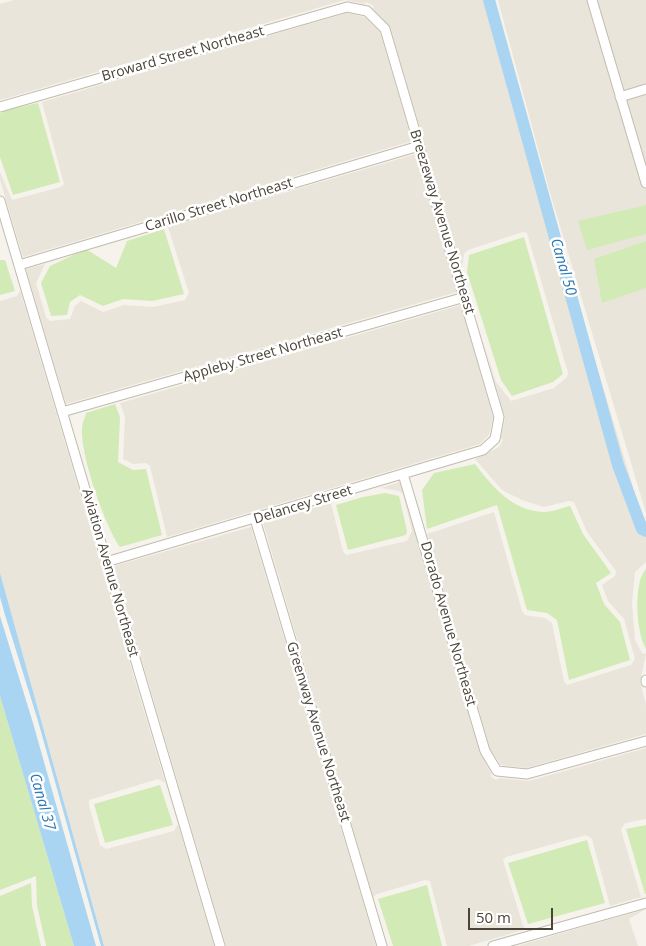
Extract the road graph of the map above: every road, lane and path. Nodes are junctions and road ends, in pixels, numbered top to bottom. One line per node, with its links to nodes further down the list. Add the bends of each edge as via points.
1 (592, 0): 4 (street)
2 (367, 11): 5 (street, Broward Street Northeast, via 347,7); 6 (street, Breezeway Avenue Northeast, via 385,29)
3 (646, 89): 4 (street)
4 (620, 97): 7 (street)
5 (0, 107)
6 (419, 146): 9 (street, Carillo Street Northeast); 10 (street, Breezeway Avenue Northeast)
7 (646, 183)
8 (0, 201): 9 (street, Aviation Avenue Northeast)
9 (19, 265): 11 (street, Aviation Avenue Northeast)
10 (464, 297): 11 (street, Appleby Street Northeast); 12 (street, Breezeway Avenue Northeast, via 499,417)
11 (62, 412): 15 (street, Aviation Avenue Northeast)
12 (495, 439): 13 (street, Delancey Street, via 483,450)
13 (404, 474): 14 (street, Delancey Street); 16 (street, Dorado Avenue Northeast, via 485,752 497,771 527,774)
14 (255, 519): 15 (street, Delancey Street); 19 (street, Greenway Avenue Northeast)
15 (106, 562): 18 (street, Aviation Avenue Northeast)
16 (646, 740)
17 (646, 903): 20 (street)
18 (220, 946)
19 (382, 946)
20 (493, 946)

